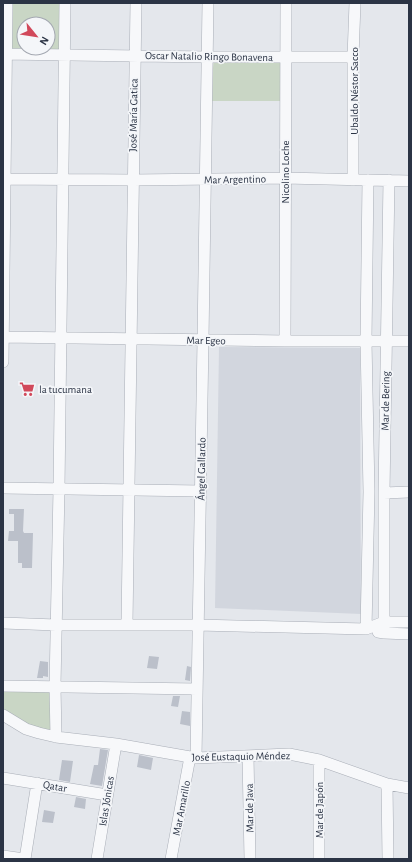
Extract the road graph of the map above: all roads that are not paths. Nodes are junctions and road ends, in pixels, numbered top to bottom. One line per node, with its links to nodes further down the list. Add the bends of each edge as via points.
1 (7, 3): 7 (street)
2 (65, 3): 8 (street)
3 (136, 3): 9 (street, José María Gatica)
4 (208, 3): 10 (street, Ángel Gallardo)
5 (286, 3): 11 (street, Nicolino Loche)
6 (355, 3): 12 (street, Ubaldo Néstor Sacco)
7 (4, 54): 8 (street, Oscar Natalio Ringo Bonavena); 14 (street)
8 (64, 55): 9 (street, Oscar Natalio Ringo Bonavena); 15 (street)
9 (134, 55): 10 (street, Oscar Natalio Ringo Bonavena); 16 (street, José María Gatica)
10 (207, 57): 11 (street, Oscar Natalio Ringo Bonavena); 17 (street, Ángel Gallardo)
11 (285, 57): 12 (street, Oscar Natalio Ringo Bonavena); 13 (street, Nicolino Loche)
12 (353, 57): 18 (street, Ubaldo Néstor Sacco)
13 (285, 178): 17 (street, Mar Argentino); 18 (street, Mar Argentino); 27 (street, Nicolino Loche)
14 (4, 179): 15 (street, Mar Argentino); 22 (street)
15 (62, 180): 16 (street, Mar Argentino); 23 (street)
16 (133, 180): 17 (street, Mar Argentino); 24 (street, José María Gatica)
17 (206, 180): 25 (street, Ángel Gallardo)
18 (354, 180): 19 (street, Mar Argentino)
19 (368, 180): 20 (street, Mar Argentino); 28 (street)
20 (389, 180): 21 (street, Mar Argentino); 29 (street, Mar de Bering)
21 (409, 181)
22 (3, 337): 23 (street, Mar Egeo); 30 (street)
23 (60, 338): 24 (street, Mar Egeo); 32 (street)
24 (132, 339): 25 (street, Mar Egeo); 33 (street, José María Gatica)
25 (204, 340): 27 (street, Mar Egeo); 34 (street, Ángel Gallardo)
26 (409, 340): 29 (street, Mar Egeo)
27 (285, 341): 28 (street, Mar Egeo)
28 (366, 341): 29 (street, Mar Egeo); 43 (street, via 369,492)
29 (386, 341): 36 (street, Mar de Bering)
30 (3, 362)
31 (3, 488): 32 (street)
32 (59, 489): 33 (street); 41 (street)
33 (129, 490): 34 (street); 40 (street, José María Gatica)
34 (201, 491): 42 (street, Ángel Gallardo)
35 (409, 492): 36 (street)
36 (384, 493): 37 (street, Mar de Bering)
37 (384, 622): 38 (street); 43 (street); 44 (street, Mar de Bering)
38 (409, 622)
39 (3, 623): 41 (street)
40 (127, 624): 41 (street); 42 (street)
41 (56, 625): 47 (street)
42 (198, 625): 43 (street); 48 (street, Ángel Gallardo)
43 (366, 629): 44 (street)
44 (384, 634): 45 (street)
45 (409, 634)
46 (3, 686): 47 (street)
47 (55, 686): 48 (street); 50 (street)
48 (198, 688): 53 (street, Ángel Gallardo)
49 (3, 715): 50 (street, José Eustaquio Méndez, via 26,729)
50 (56, 736): 51 (street, José Eustaquio Méndez)
51 (116, 744): 53 (street, José Eustaquio Méndez); 59 (street, Islas Jónicas)
52 (248, 756): 53 (street, José Eustaquio Méndez); 54 (street, José Eustaquio Méndez, via 289,754); 64 (street, Mar de Java)
53 (193, 758): 63 (street, Mar Amarillo)
54 (319, 760): 57 (street, José Eustaquio Méndez); 65 (street, Mar de Japón)
55 (3, 778): 56 (street, Qatar)
56 (37, 783): 59 (street, Qatar); 61 (street)
57 (387, 784): 58 (street, José Eustaquio Méndez); 66 (street)
58 (409, 788)
59 (107, 795): 62 (street, Islas Jónicas)
60 (3, 856): 61 (street)
61 (24, 859)
62 (97, 859)
63 (171, 859)
64 (250, 859)
65 (319, 859)
66 (388, 859)

